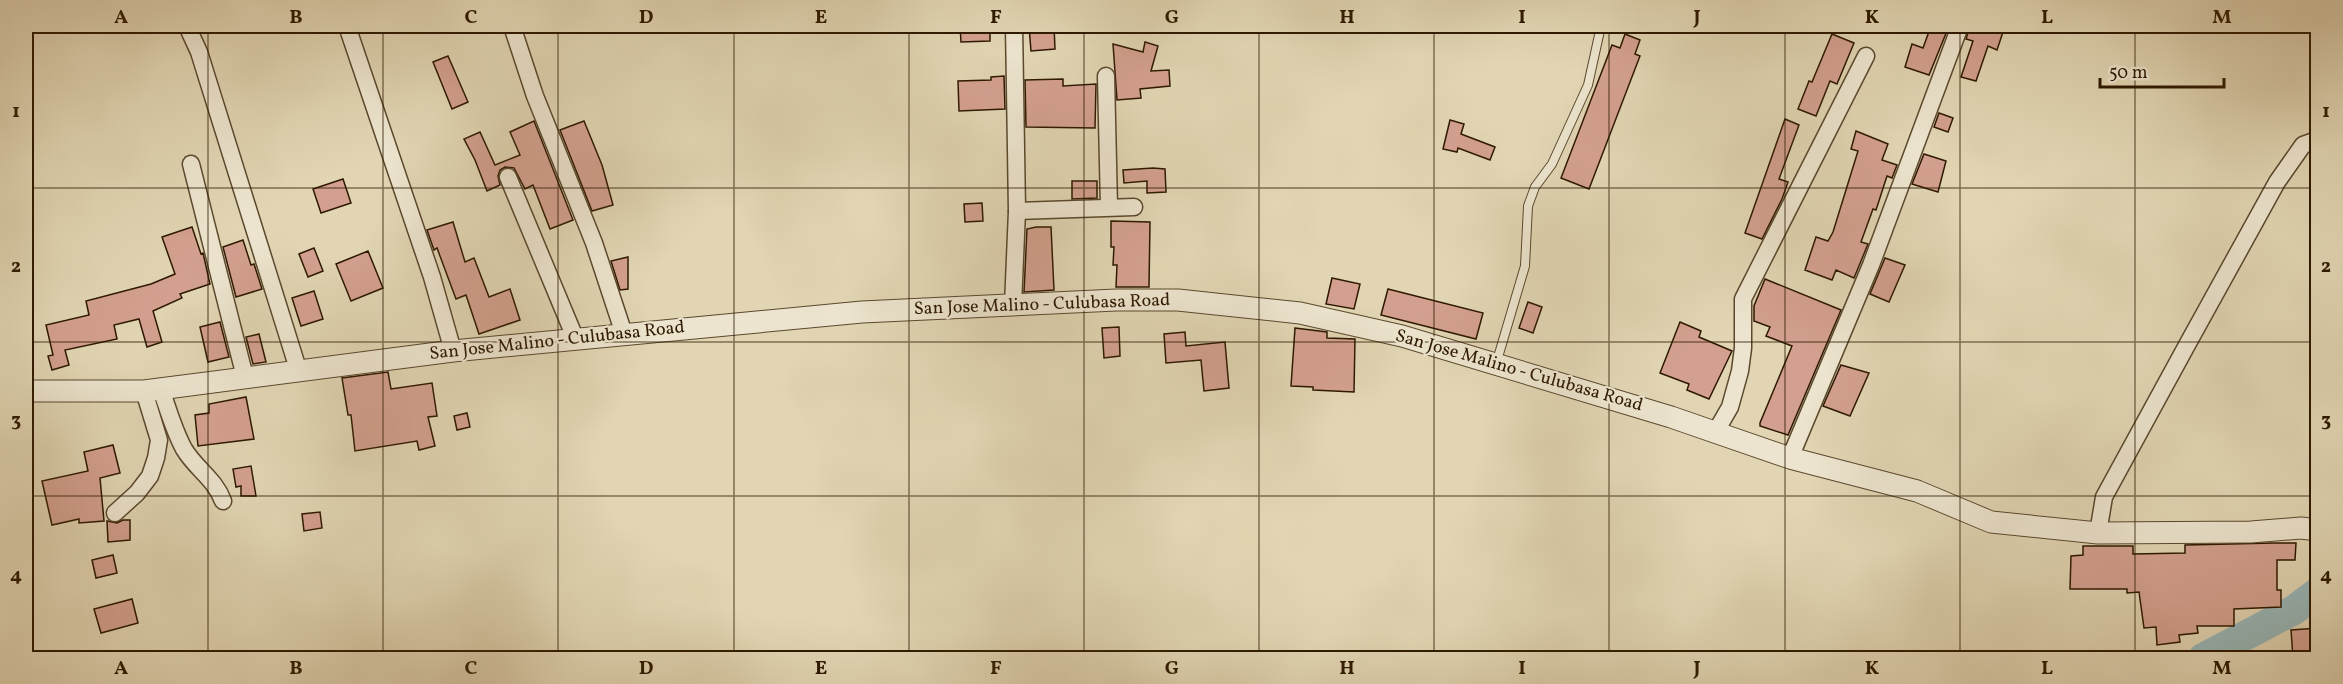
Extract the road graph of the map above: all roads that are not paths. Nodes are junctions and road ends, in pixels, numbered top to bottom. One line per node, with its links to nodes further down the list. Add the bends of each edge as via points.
1 (187, 26): 20 (street, via 199,52)
2 (347, 26): 18 (street)
3 (512, 26): 16 (street)
4 (1014, 26): 14 (street)
5 (1600, 26): 19 (lane, via 1588,86 1552,164 1534,187 1528,206 1522,282)
6 (1960, 26): 25 (street, via 1871,265)
7 (1866, 56): 24 (street, via 1743,299 1740,371 1730,407)
8 (1106, 76): 12 (street)
9 (2314, 141): 29 (street, via 2303,145 2277,182 2187,345 2104,498)
10 (191, 165): 21 (street)
11 (508, 177): 17 (street)
12 (1109, 207): 13 (street); 14 (street)
13 (1134, 207)
14 (1017, 211): 15 (street)
15 (1013, 305): 16 (street, San Jose Malino - Culubasa Road, via 862,312); 19 (street, San Jose Malino - Culubasa Road, via 1178,300 1300,312)
16 (624, 334): 17 (street, San Jose Malino - Culubasa Road)
17 (576, 340): 18 (street, San Jose Malino - Culubasa Road)
18 (453, 351): 20 (street, San Jose Malino - Culubasa Road)
19 (1496, 364): 24 (street, San Jose Malino - Culubasa Road)
20 (298, 369): 21 (street, San Jose Malino - Culubasa Road)
21 (244, 377): 22 (street, San Jose Malino - Culubasa Road)
22 (152, 390): 23 (street, San Jose Malino - Culubasa Road); 26 (street, via 185,450 219,489); 27 (street, via 159,440 156,458 150,476)
23 (26, 391)
24 (1714, 433): 25 (street, San Jose Malino - Culubasa Road)
25 (1790, 458): 29 (street, San Jose Malino - Culubasa Road, via 1917,491 1991,522)
26 (223, 501)
27 (115, 513)
28 (2318, 530): 29 (street, San Jose Malino - Culubasa Road)
29 (2098, 533)

